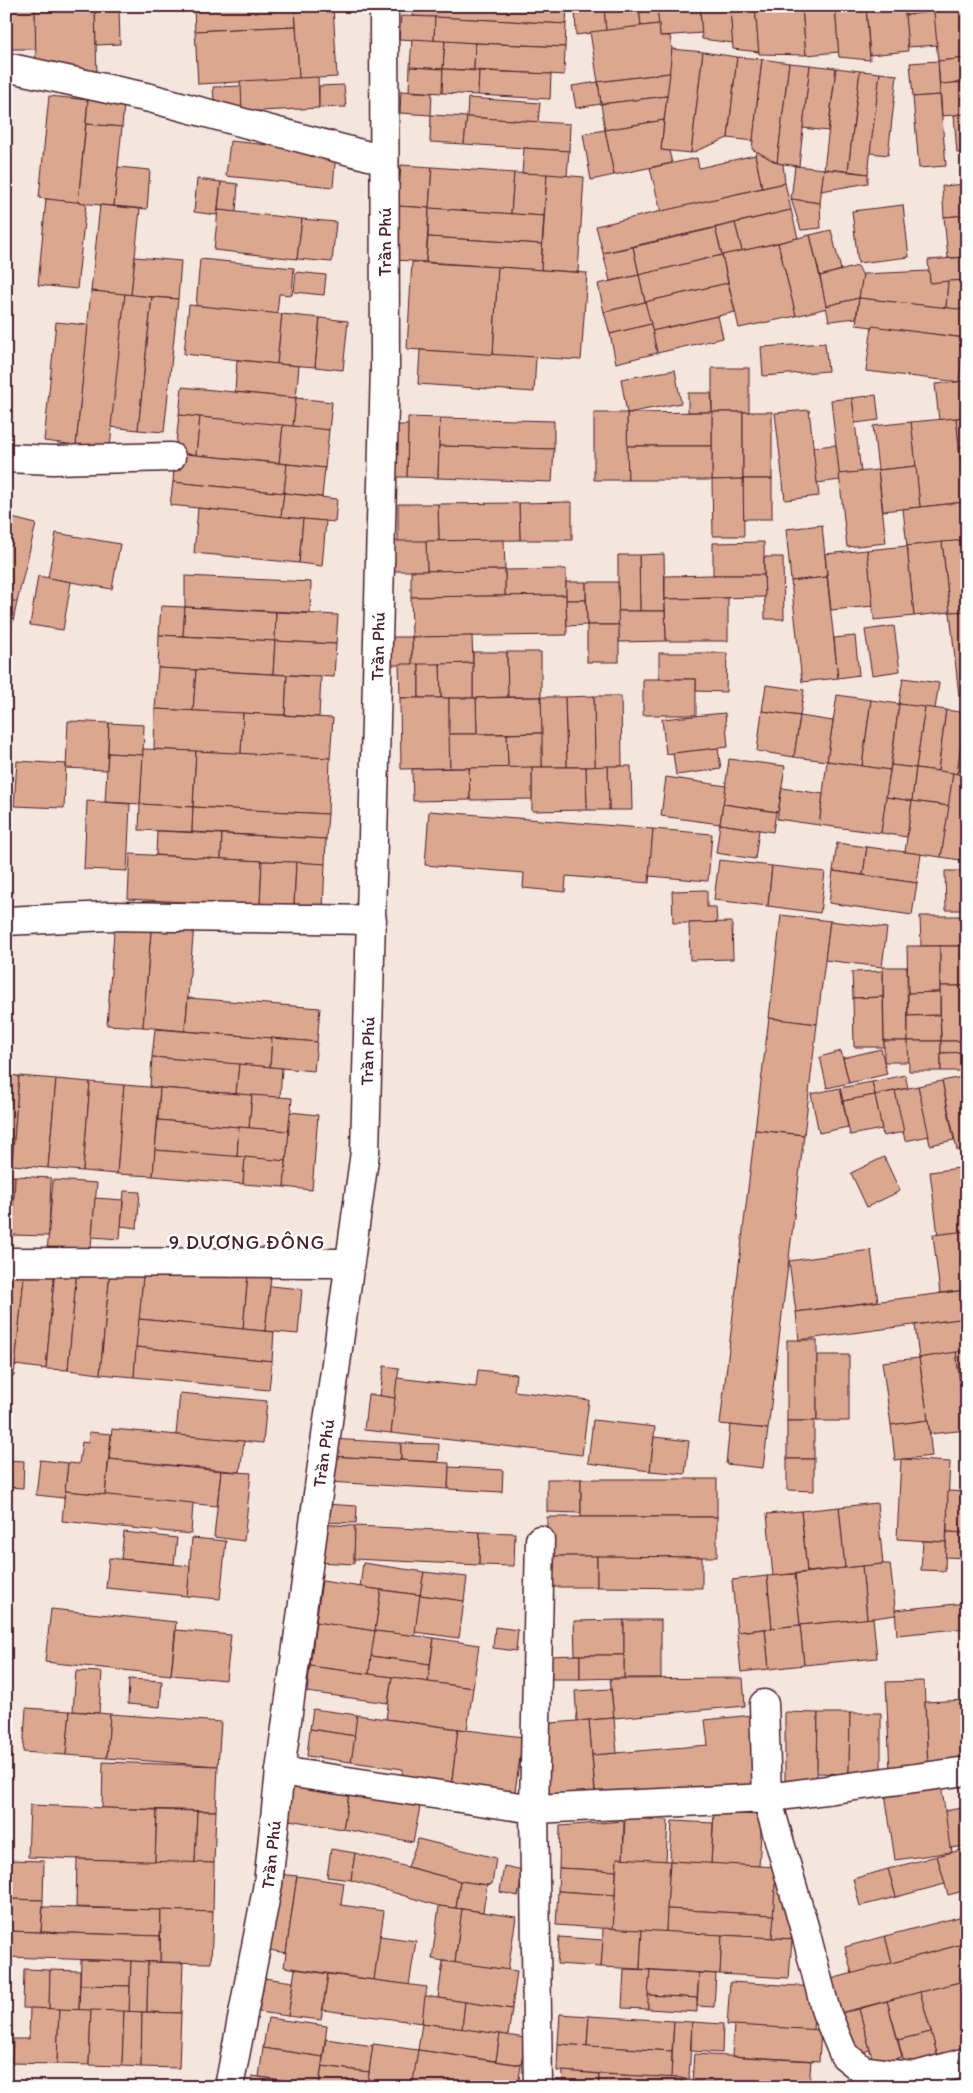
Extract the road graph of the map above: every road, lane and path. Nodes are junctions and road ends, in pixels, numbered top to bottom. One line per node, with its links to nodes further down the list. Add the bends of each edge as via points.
1 (384, 6): 3 (street, Trần Phú)
2 (6, 67): 3 (street, via 150,98)
3 (384, 160): 6 (street, Trần Phú, via 385,366)
4 (171, 457): 5 (street)
5 (6, 458)
6 (372, 920): 7 (street, via 108,916); 9 (street, Trần Phú, via 365,1152)
7 (6, 921)
8 (6, 1262): 9 (street)
9 (349, 1262): 12 (street, Trần Phú)
10 (540, 1540): 15 (street)
11 (764, 1704): 14 (street)
12 (280, 1770): 15 (street); 17 (street, Trần Phú, via 268,1884)
13 (967, 1771): 14 (street)
14 (766, 1798): 15 (street); 16 (street, via 826,2012 844,2055 863,2070 915,2076)
15 (534, 1808): 18 (street)
16 (967, 2062)
17 (229, 2087)
18 (538, 2087)

